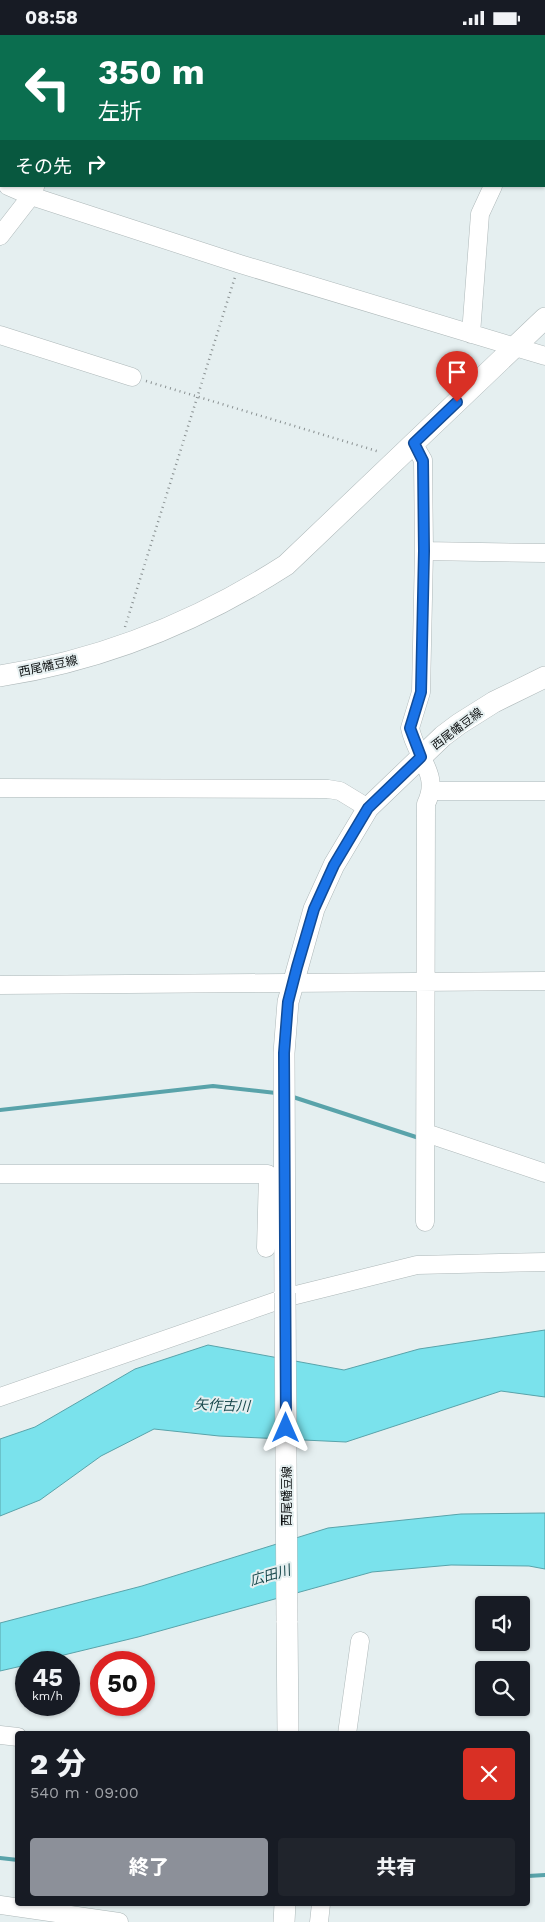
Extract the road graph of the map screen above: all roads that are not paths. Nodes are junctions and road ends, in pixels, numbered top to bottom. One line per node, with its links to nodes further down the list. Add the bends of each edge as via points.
1 (13, 187): 3 (street)
2 (493, 187): 6 (street, via 480,214)
3 (33, 191): 4 (street); 6 (street, via 240,264)
4 (0, 236)
5 (545, 318): 8 (main road, 西尾幡豆線)
6 (471, 334): 8 (street)
7 (0, 335): 10 (street)
8 (514, 346): 9 (street); 11 (main road, 西尾幡豆線)
9 (545, 356)
10 (132, 377)
11 (414, 443): 12 (street, via 423,461); 14 (main road, 西尾幡豆線, via 286,565 242,593 211,610 76,661)
12 (424, 551): 13 (street); 16 (street, via 421,692 410,728)
13 (545, 553)
14 (0, 675)
15 (545, 677): 16 (main road, 西尾幡豆線, via 477,712 443,736)
16 (421, 757): 18 (street, via 431,778); 20 (main road, 西尾幡豆線)
17 (0, 788): 20 (street, via 328,789 340,791)
18 (432, 791): 19 (street); 21 (street, via 426,804)
19 (545, 791)
20 (368, 808): 23 (main road, 西尾幡豆線, via 334,865 314,909)
21 (427, 981): 22 (street); 23 (street); 25 (street)
22 (545, 981)
23 (293, 982): 24 (street); 33 (main road, 西尾幡豆線, bridge, via 284,1053)
24 (0, 985)
25 (426, 1141): 26 (street); 28 (street)
26 (545, 1173)
27 (0, 1174): 29 (street, via 268,1174)
28 (425, 1222)
29 (266, 1248)
30 (545, 1262): 31 (street, via 417,1265 288,1297)
31 (0, 1397)
32 (360, 1641): 34 (street)
33 (288, 1731)
34 (347, 1731)
35 (0, 1735): 36 (street)
36 (15, 1737)
37 (0, 1905): 40 (street)
38 (285, 1906): 41 (main road)
39 (321, 1906): 42 (street)
40 (119, 1922)
41 (284, 1922)
42 (318, 1922)

